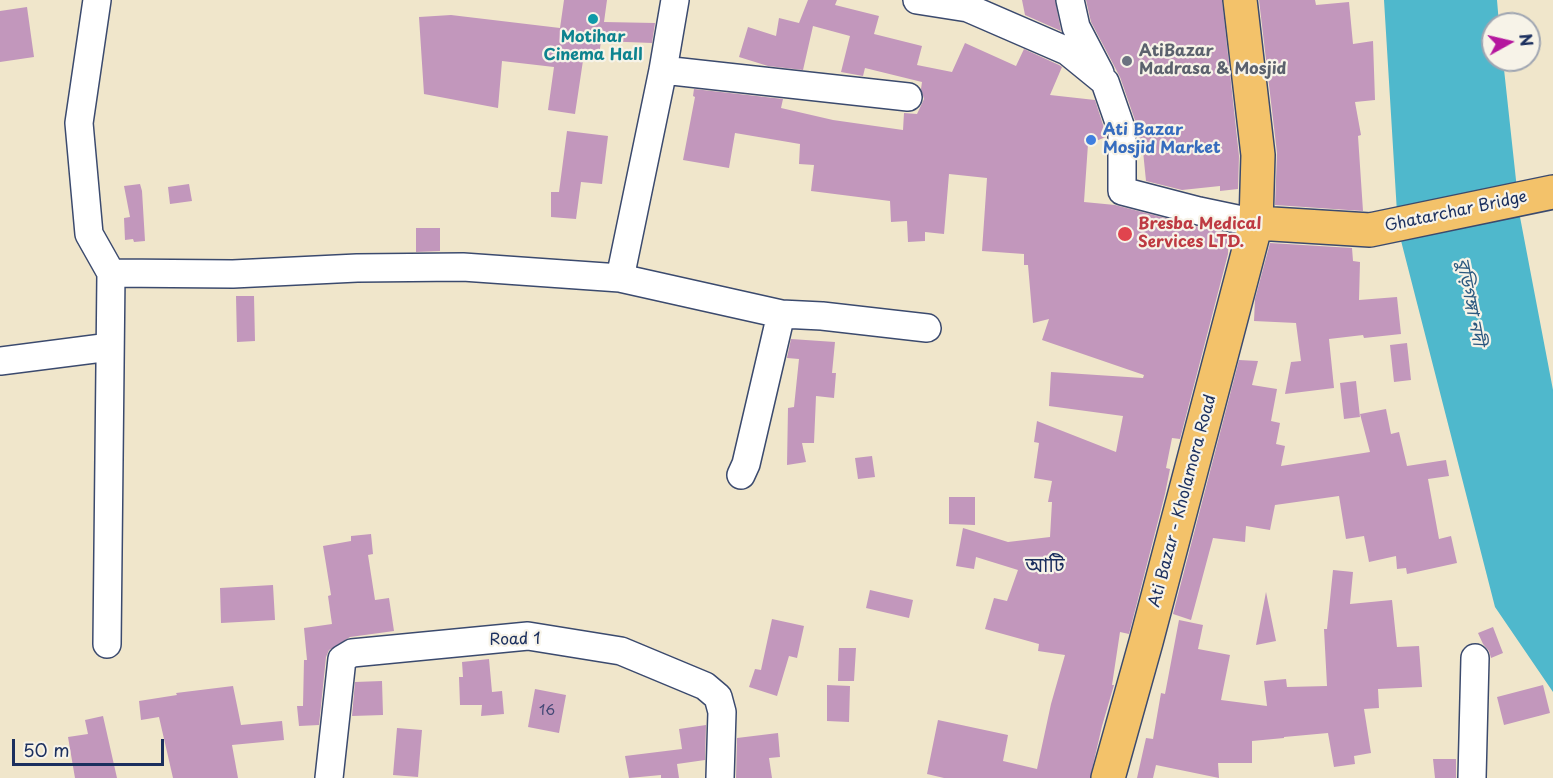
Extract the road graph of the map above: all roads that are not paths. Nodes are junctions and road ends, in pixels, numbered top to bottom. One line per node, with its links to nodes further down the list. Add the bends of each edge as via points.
1 (97, 0): 12 (street, via 79,123 89,234)
2 (675, 0): 7 (street)
3 (917, 0): 6 (street)
4 (1070, 0): 8 (street, via 1076,27)
5 (1240, 0): 11 (main road, Ati Bazar - Kholamora Road, via 1258,155)
6 (968, 4): 8 (street, via 1067,51)
7 (663, 70): 9 (street); 13 (street)
8 (1105, 82): 11 (street, via 1122,131 1122,191)
9 (908, 97)
10 (1547, 193): 11 (main road, Ghatarchar Bridge, via 1370,230)
11 (1256, 223): 23 (main road, Ati Bazar - Kholamora Road)
12 (111, 273): 13 (street, via 233,274 463,267); 16 (street)
13 (620, 278): 14 (street)
14 (780, 314): 15 (street); 18 (street)
15 (927, 328)
16 (110, 347): 17 (street); 19 (street)
17 (0, 361)
18 (741, 475)
19 (107, 644)
20 (1475, 658): 24 (street)
21 (329, 778): 22 (street, Road 1, via 342,659 351,653 528,636 621,651 705,686 718,697 722,712)
22 (720, 778)
23 (1108, 778)
24 (1472, 778)

